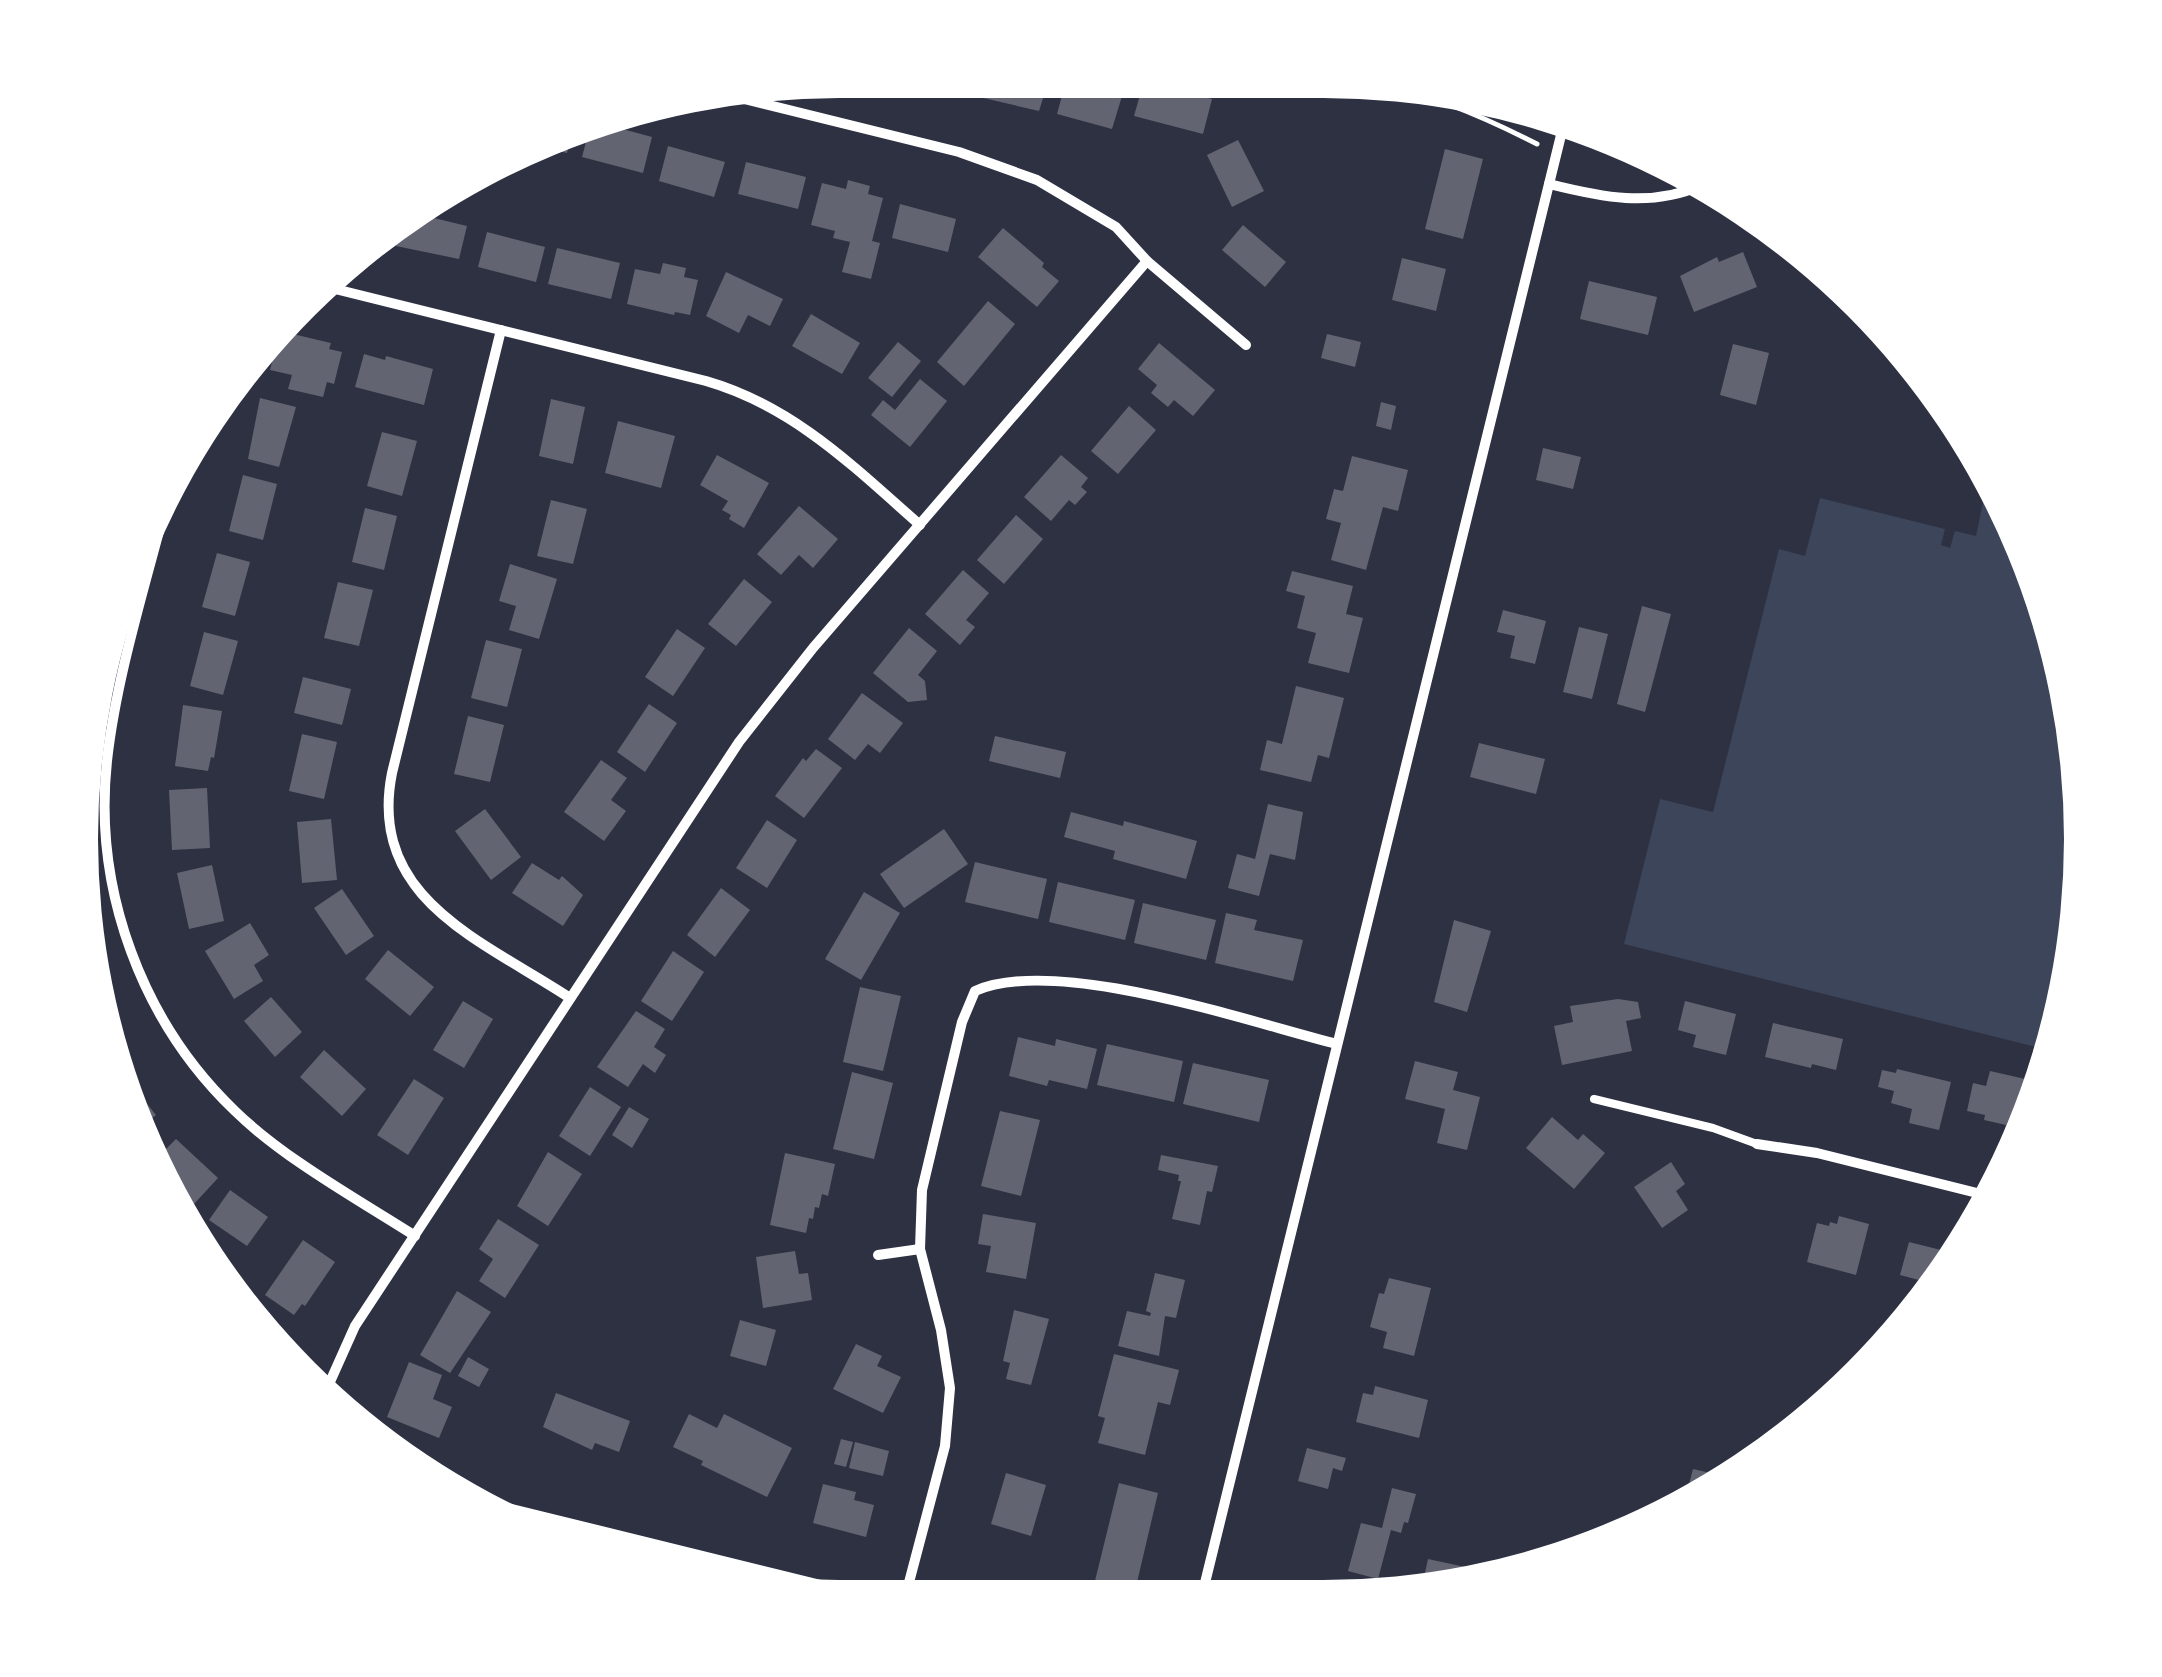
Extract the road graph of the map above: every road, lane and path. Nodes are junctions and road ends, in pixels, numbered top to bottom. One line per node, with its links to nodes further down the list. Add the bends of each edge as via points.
1 (760, 102): 7 (street, via 1012,168 1116,227)
2 (1458, 110): 4 (path)
3 (1560, 137): 5 (street)
4 (1537, 144)
5 (1549, 184): 6 (street, via 1639,199); 14 (street)
6 (1684, 192)
7 (1147, 260): 10 (street); 11 (street)
8 (340, 290): 9 (street)
9 (501, 330): 11 (street, via 758,399 807,429); 13 (street, via 392,772 389,830 401,868 427,903)
10 (1246, 345)
11 (920, 525): 13 (street, via 739,742)
12 (154, 556): 18 (street, via 107,761 106,832 122,928 166,1027 211,1087 260,1134)
13 (570, 998): 18 (street)
14 (1338, 1044): 19 (street, via 1089,983 1016,980 974,992 926,1171); 25 (street)
15 (1594, 1099): 16 (lane)
16 (1758, 1144): 17 (street)
17 (1974, 1192)
18 (414, 1236): 21 (street, via 355,1326)
19 (920, 1249): 20 (street); 24 (street, via 950,1388 944,1446)
20 (878, 1255)
21 (332, 1378)
22 (628, 1548): 23 (street)
23 (746, 1573)
24 (910, 1580)
25 (1205, 1580)

